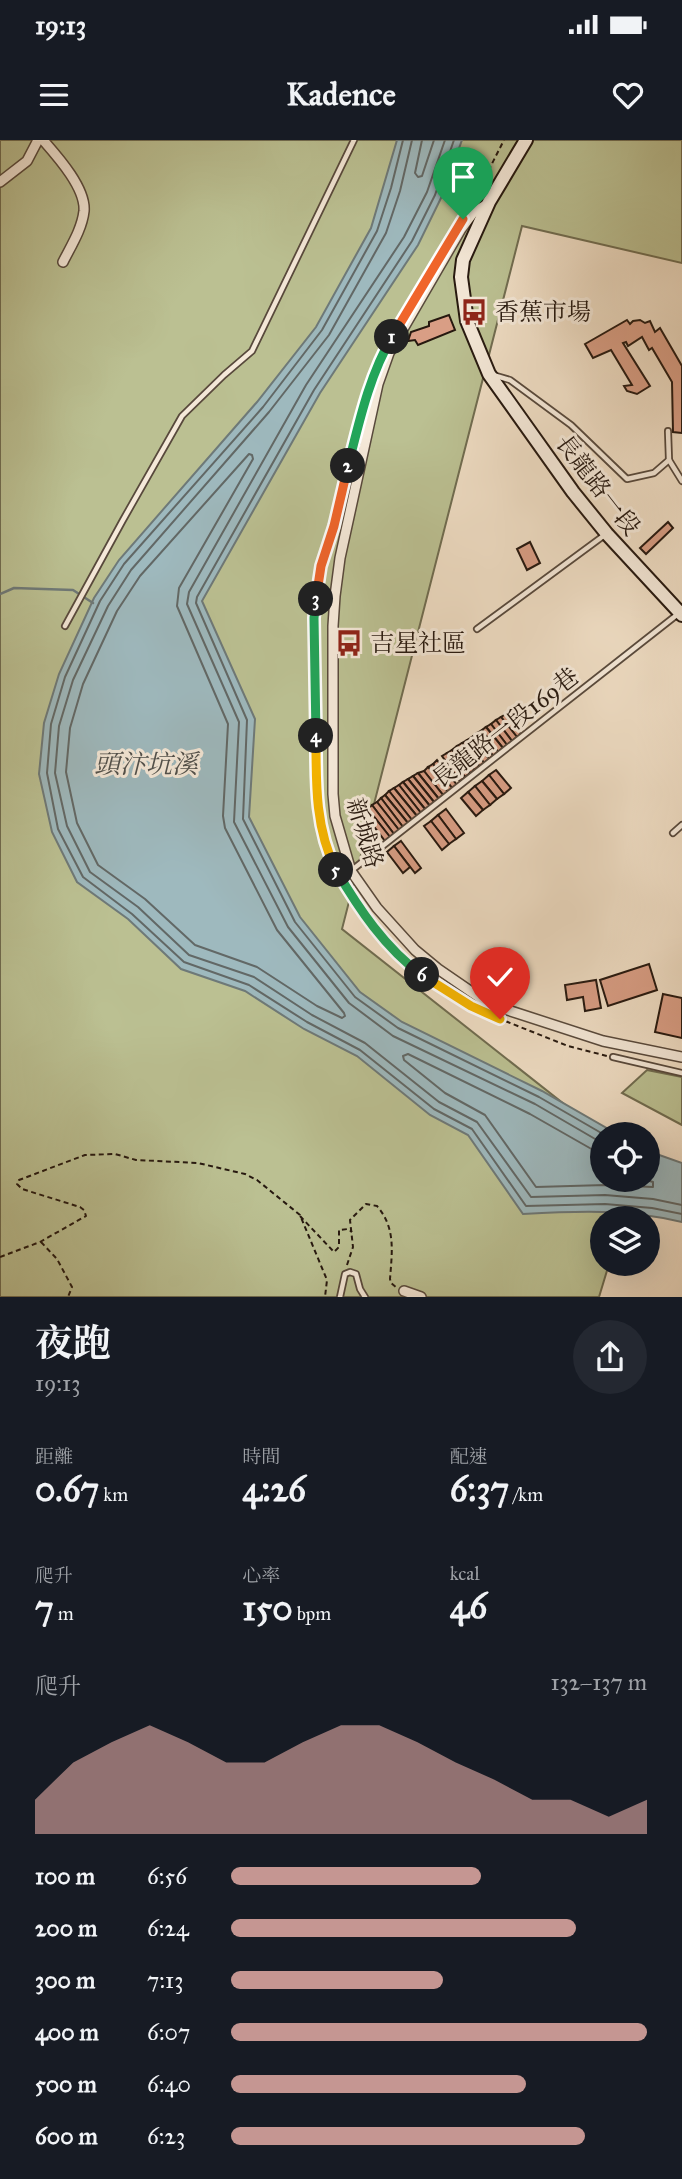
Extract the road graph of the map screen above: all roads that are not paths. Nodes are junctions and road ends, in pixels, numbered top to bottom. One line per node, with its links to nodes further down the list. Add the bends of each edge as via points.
1 (40, 140): 4 (street, via 27,161); 6 (street, via 72,176 84,209)
2 (354, 140): 13 (lane, via 252,351 182,416)
3 (526, 140): 5 (main road, 長龍路一段)
4 (0, 182)
5 (489, 202): 7 (main road, 長龍路一段, via 463,260 461,277 467,321); 17 (street, 新城路, via 461,229 389,353 340,558 332,626 333,794)
6 (63, 262)
7 (489, 374): 9 (lane, 長龍路一段, via 510,380 571,425 627,479 654,473); 11 (main road, 長龍路一段)
8 (668, 431): 9 (lane)
9 (669, 460): 10 (lane)
10 (682, 481)
11 (607, 534): 12 (main road, 長龍路一段); 14 (lane)
12 (681, 614): 17 (lane, 長龍路一段169巷)
13 (65, 626)
14 (477, 629)
15 (682, 825): 16 (lane)
16 (673, 834)
17 (351, 871): 18 (street, 新城路, via 415,950 489,1004 603,1041)
18 (682, 1057)
19 (613, 1058): 20 (lane)
20 (682, 1073)
21 (404, 1291): 24 (street)
22 (340, 1297): 23 (lane, via 345,1274 350,1272 356,1274)
23 (365, 1297)
24 (421, 1297)

